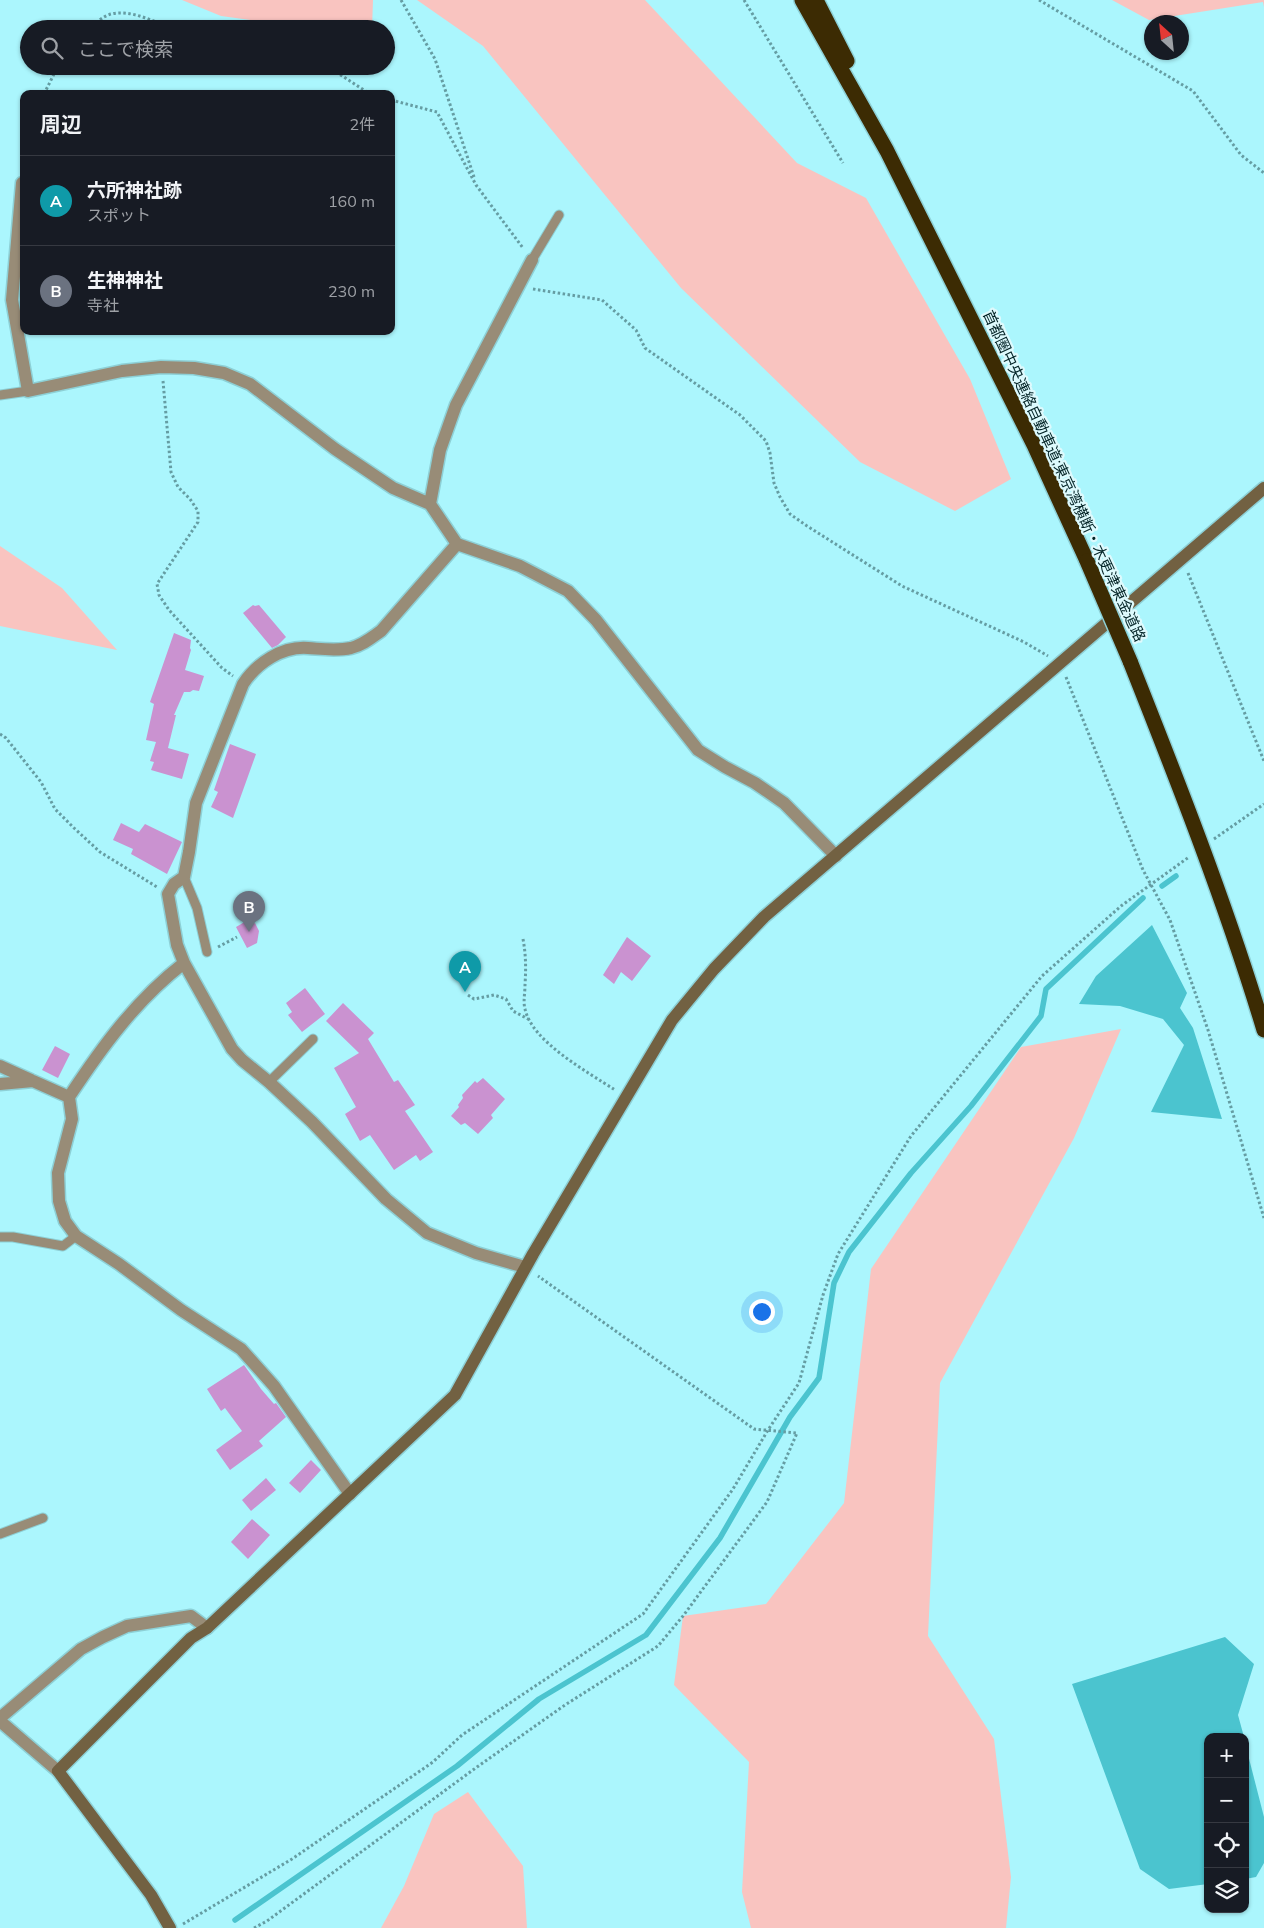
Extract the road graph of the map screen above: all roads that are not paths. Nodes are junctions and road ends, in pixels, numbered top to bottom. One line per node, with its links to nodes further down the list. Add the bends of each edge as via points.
1 (792, 0): 8 (highway, 首都圏中央連絡自動車道;東京湾横断・木更津東金道路)
2 (802, 0): 4 (highway, 首都圏中央連絡自動車道;東京湾横断・木更津東金道路)
3 (816, 0): 4 (highway)
4 (887, 151): 8 (highway, 首都圏中央連絡自動車道;東京湾横断・木更津東金道路)
5 (20, 206): 9 (street, via 12,300)
6 (558, 215): 7 (lane)
7 (532, 260): 12 (street, via 456,405 440,450)
8 (965, 304): 18 (highway, 首都圏中央連絡自動車道;東京湾横断・木更津東金道路, bridge, via 1034,446 1130,661 1188,806)
9 (28, 391): 10 (lane); 12 (street, via 107,374 161,367 224,373 250,384 335,449 393,488)
10 (0, 396)
11 (1264, 488): 14 (street)
12 (430, 504): 13 (street)
13 (457, 544): 14 (street, via 520,566 568,591 596,620 698,750 784,804); 15 (street, via 381,631 366,643 332,650 288,649 252,670 243,684 196,802)
14 (836, 856): 27 (street, via 764,918 714,969 672,1020)
15 (184, 877): 16 (lane, via 197,908); 17 (street, via 168,894 177,945)
16 (207, 952)
17 (184, 963): 22 (street, via 232,1049); 24 (street, via 161,980 109,1038)
18 (1264, 1030)
19 (313, 1039): 22 (lane)
20 (0, 1066): 21 (street)
21 (33, 1080): 23 (street); 24 (street)
22 (269, 1082): 27 (street, via 386,1199 427,1233)
23 (0, 1084)
24 (69, 1097): 25 (street, via 72,1118 58,1173 61,1208 65,1221)
25 (76, 1236): 26 (lane, via 63,1246); 28 (street, via 241,1350 274,1386)
26 (0, 1237)
27 (525, 1268): 28 (street, via 455,1395)
28 (350, 1494): 31 (street)
29 (43, 1518): 30 (lane)
30 (0, 1534)
31 (207, 1628): 32 (street, via 191,1616 127,1626 81,1649); 33 (street, via 191,1638)
32 (0, 1719): 33 (street)
33 (58, 1771): 34 (street, via 151,1895)
34 (170, 1928)

